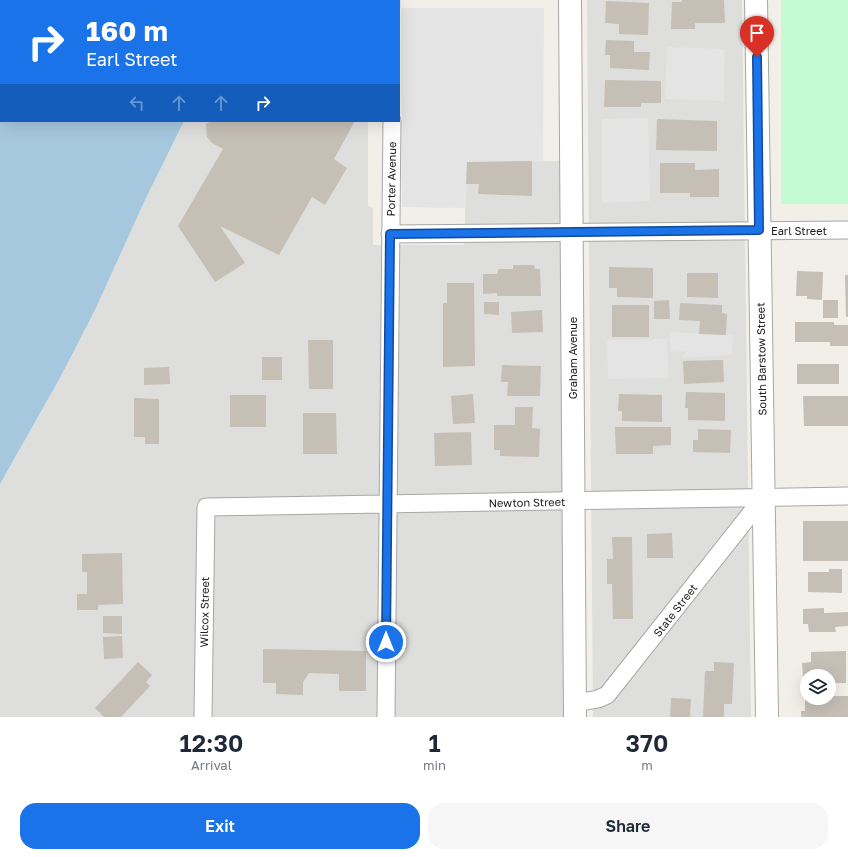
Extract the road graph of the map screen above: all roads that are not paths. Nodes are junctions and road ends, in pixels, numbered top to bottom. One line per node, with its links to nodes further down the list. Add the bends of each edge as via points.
1 (570, 0): 6 (street, Graham Avenue)
2 (756, 0): 4 (street, South Barstow Street)
3 (392, 122): 7 (street, Porter Avenue)
4 (759, 230): 5 (street, Earl Street); 6 (street, Earl Street); 9 (street, South Barstow Street)
5 (848, 230)
6 (571, 232): 7 (street, Earl Street); 10 (street, Graham Avenue)
7 (390, 234): 11 (street, Porter Avenue)
8 (848, 496): 9 (street, Newton Street)
9 (763, 498): 10 (street, Newton Street); 13 (street, State Street, via 607,695); 16 (street, South Barstow Street)
10 (574, 501): 11 (street, Newton Street); 13 (street, Graham Avenue)
11 (387, 504): 12 (street, Newton Street); 15 (street, Porter Avenue)
12 (206, 507): 14 (street, Wilcox Street)
13 (575, 710)
14 (203, 717)
15 (386, 717)
16 (767, 717)

